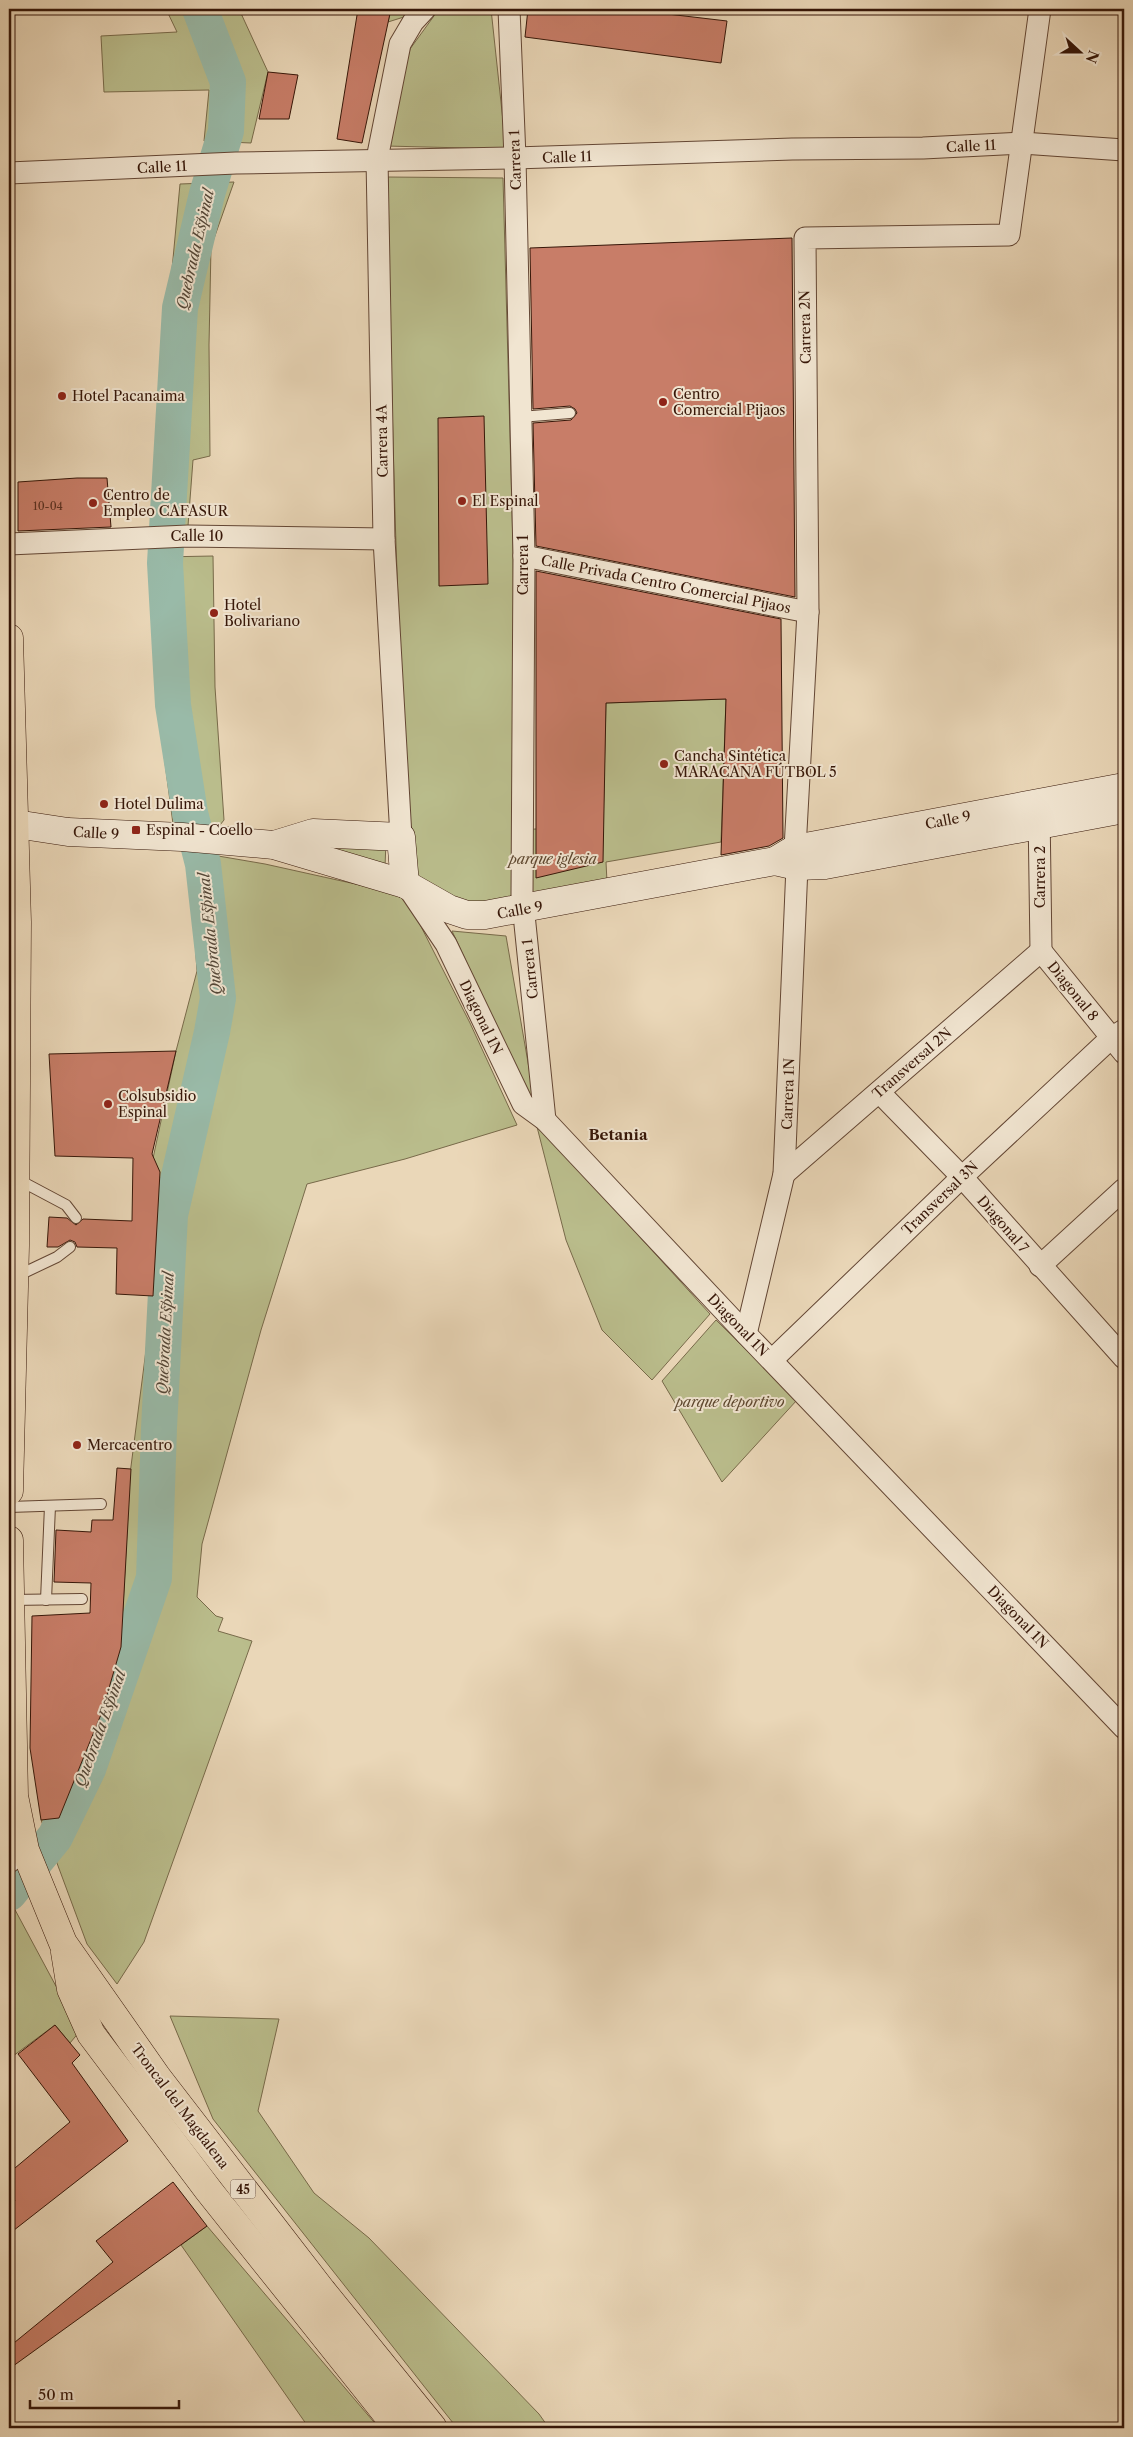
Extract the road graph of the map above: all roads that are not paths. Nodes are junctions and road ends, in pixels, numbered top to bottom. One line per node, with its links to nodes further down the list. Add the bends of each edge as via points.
1 (424, 9): 7 (street, Carrera 4A, via 400,44)
2 (509, 9): 6 (street, Carrera 1)
3 (1040, 9): 4 (street, Carrera 2N)
4 (1022, 143): 5 (street, Calle 11); 6 (street, Calle 11); 14 (street, Carrera 2N, via 1009,236 805,238)
5 (1124, 150)
6 (515, 158): 7 (street, Calle 11); 10 (street, Carrera 1)
7 (377, 159): 8 (street, Calle 11); 11 (street, Carrera 4A)
8 (9, 173)
9 (570, 413): 10 (lane)
10 (520, 417): 13 (street, Carrera 1)
11 (384, 539): 12 (street, Calle 10, via 188,536); 20 (street, Carrera 4A)
12 (9, 544)
13 (524, 556): 14 (street, Calle Privada Centro Comercial Pijaos); 24 (street, Carrera 1)
14 (808, 612): 22 (street, Carrera 2N)
15 (9, 638): 19 (main road)
16 (1124, 787): 18 (street, Calle 9)
17 (1124, 809): 18 (street, Calle 9)
18 (1039, 815): 22 (street, Calle 9, via 825,865); 25 (street, Carrera 2)
19 (12, 823): 21 (street, Calle 9, via 68,832); 29 (main road)
20 (401, 837): 21 (street, Calle 9, via 314,833); 23 (street, Carrera 4A)
21 (274, 845): 23 (street, Calle 9)
22 (789, 859): 24 (street, Calle 9); 30 (street, Carrera 1N)
23 (405, 884): 24 (street, Calle 9, via 449,909 467,915); 28 (street, Diagonal 1N, via 446,944 523,1104)
24 (524, 909): 28 (street, Carrera 1)
25 (1041, 951): 26 (street, Diagonal 8); 27 (street, Transversal 2N)
26 (1120, 1040): 31 (street, Transversal 3N)
27 (879, 1092): 30 (street, Transversal 2N); 31 (street, Diagonal 7)
28 (545, 1120): 37 (street, Diagonal 1N)
29 (14, 1168): 33 (lane, via 66,1205); 36 (main road)
30 (784, 1174): 37 (street, Carrera 1N)
31 (962, 1177): 35 (street, Diagonal 7); 39 (street, Transversal 3N)
32 (1124, 1189): 35 (street)
33 (76, 1218)
34 (70, 1247): 36 (lane)
35 (1040, 1266): 38 (street, Diagonal 7)
36 (14, 1278): 40 (main road)
37 (746, 1334): 39 (street, Diagonal 1N)
38 (1124, 1358)
39 (772, 1360): 48 (street, Diagonal 1N)
40 (9, 1491)
41 (101, 1504): 42 (lane)
42 (50, 1506): 43 (lane); 47 (lane)
43 (9, 1507)
44 (9, 1540): 46 (main road, 45)
45 (82, 1599): 47 (lane)
46 (10, 1600): 47 (lane); 49 (main road, 45, via 14,1796)
47 (46, 1600)
48 (1124, 1728)
49 (21, 1856): 50 (main road, Troncal del Magdalena / 45, via 63,1942 70,1989 91,2034 209,2190)
50 (372, 2374): 51 (main road, Troncal del Magdalena / 45); 52 (main road, Troncal del Magdalena / 45)
51 (398, 2428)
52 (433, 2428)

